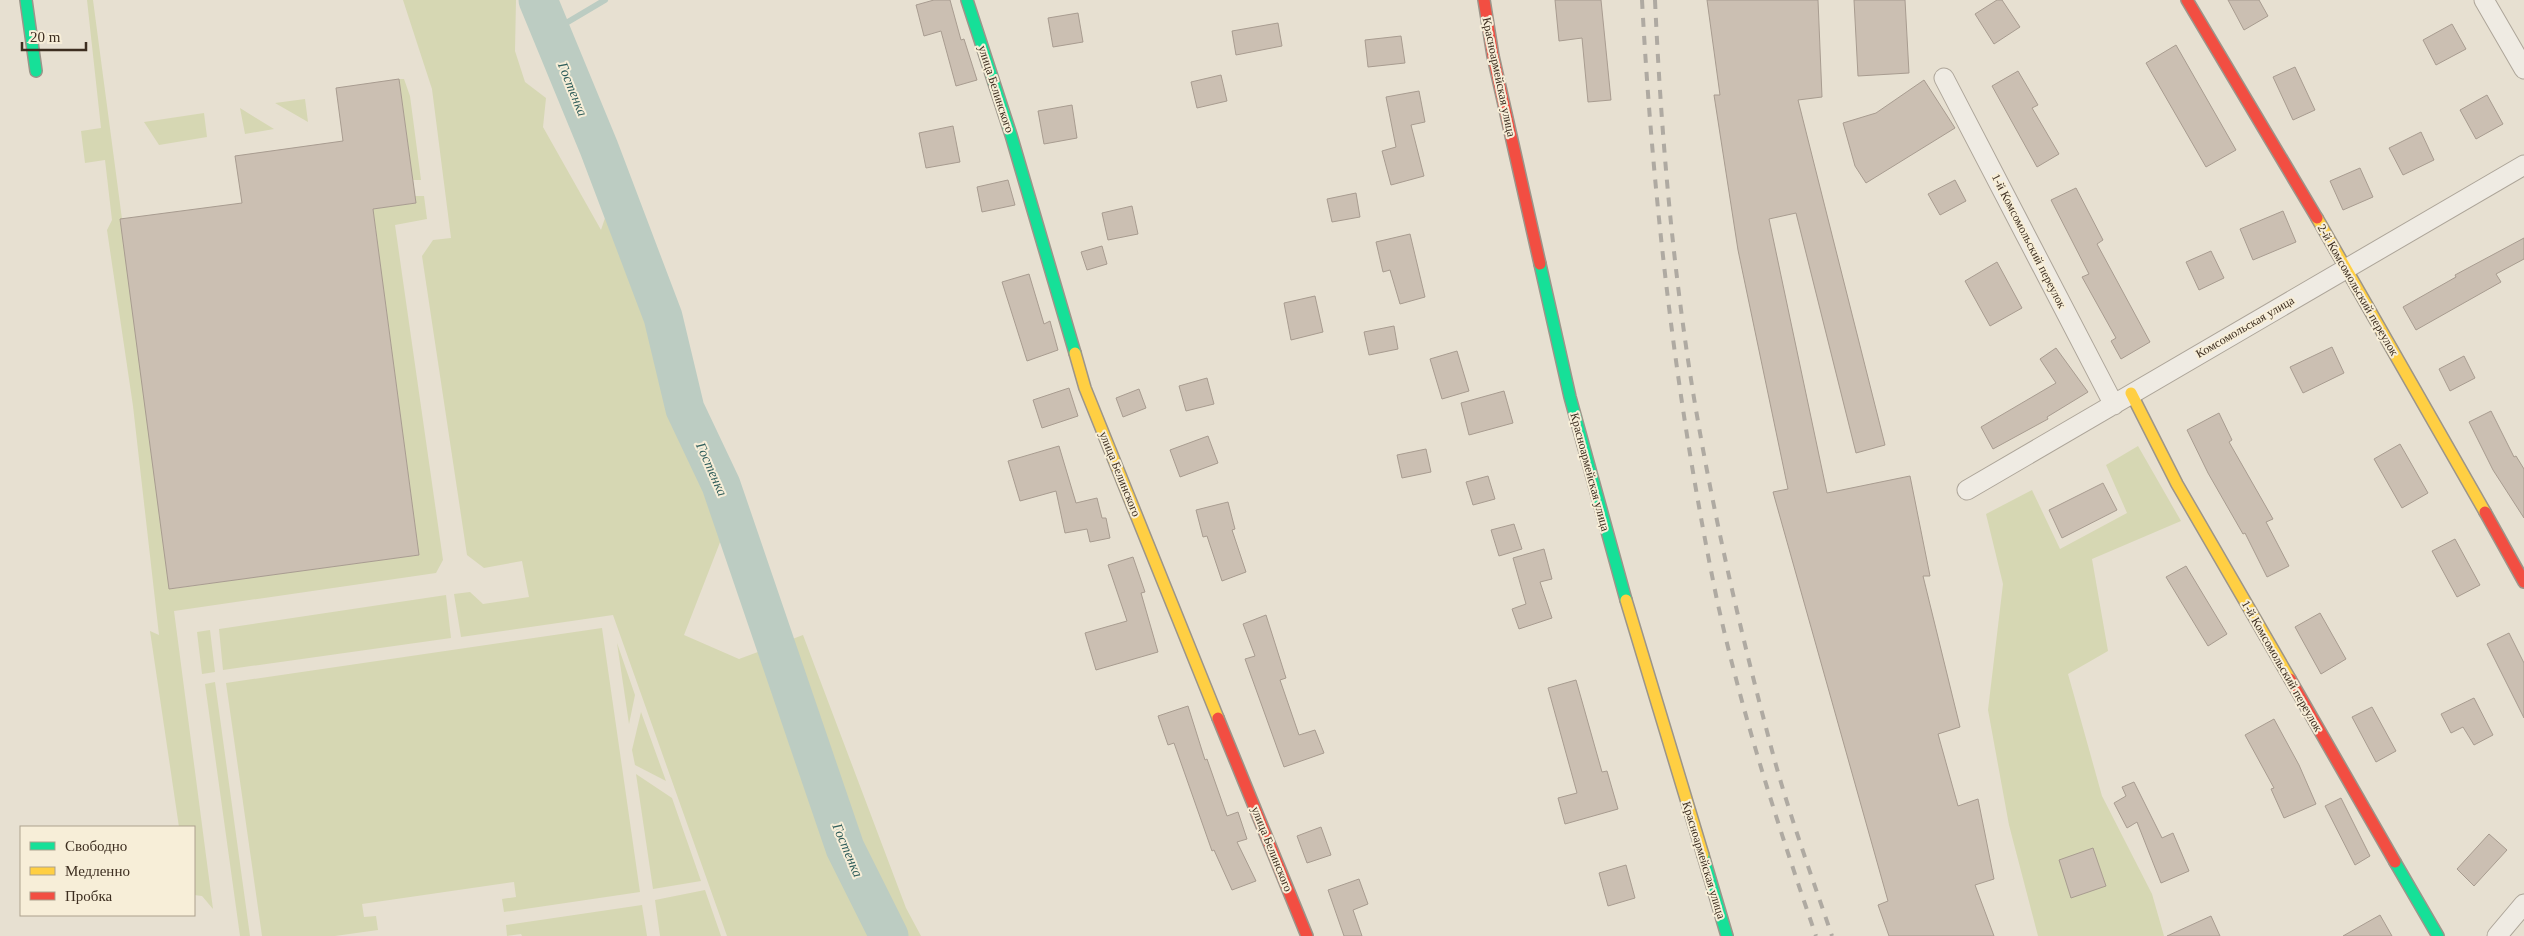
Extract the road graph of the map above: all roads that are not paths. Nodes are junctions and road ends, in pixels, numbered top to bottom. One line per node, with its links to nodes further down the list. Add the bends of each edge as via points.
1 (26, 0): 9 (main road)
2 (966, 0): 18 (main road, улица Белинского, via 1011,135 1084,388)
3 (1484, 0): 7 (main road, Красноармейская улица)
4 (1495, 0): 7 (main road)
5 (2187, 0): 12 (main road, 2-й Комсомольский переулок)
6 (2484, 0): 8 (street)
7 (1493, 56): 19 (main road, Красноармейская улица, via 1570,397 1609,542)
8 (2524, 69)
9 (36, 71)
10 (1944, 78): 14 (street, 1-й Комсомольский переулок)
11 (2524, 165): 12 (street, Комсомольская улица)
12 (2346, 268): 13 (street, Комсомольская улица); 16 (main road, 2-й Комсомольский переулок)
13 (2131, 393): 14 (street, Комсомольская улица); 20 (main road, 1-й Комсомольский переулок, via 2177,484)
14 (2114, 405): 15 (street, Комсомольская улица)
15 (1967, 490)
16 (2524, 582)
17 (2524, 904): 21 (street)
18 (1307, 936)
19 (1727, 936)
20 (2438, 936)
21 (2497, 936)

